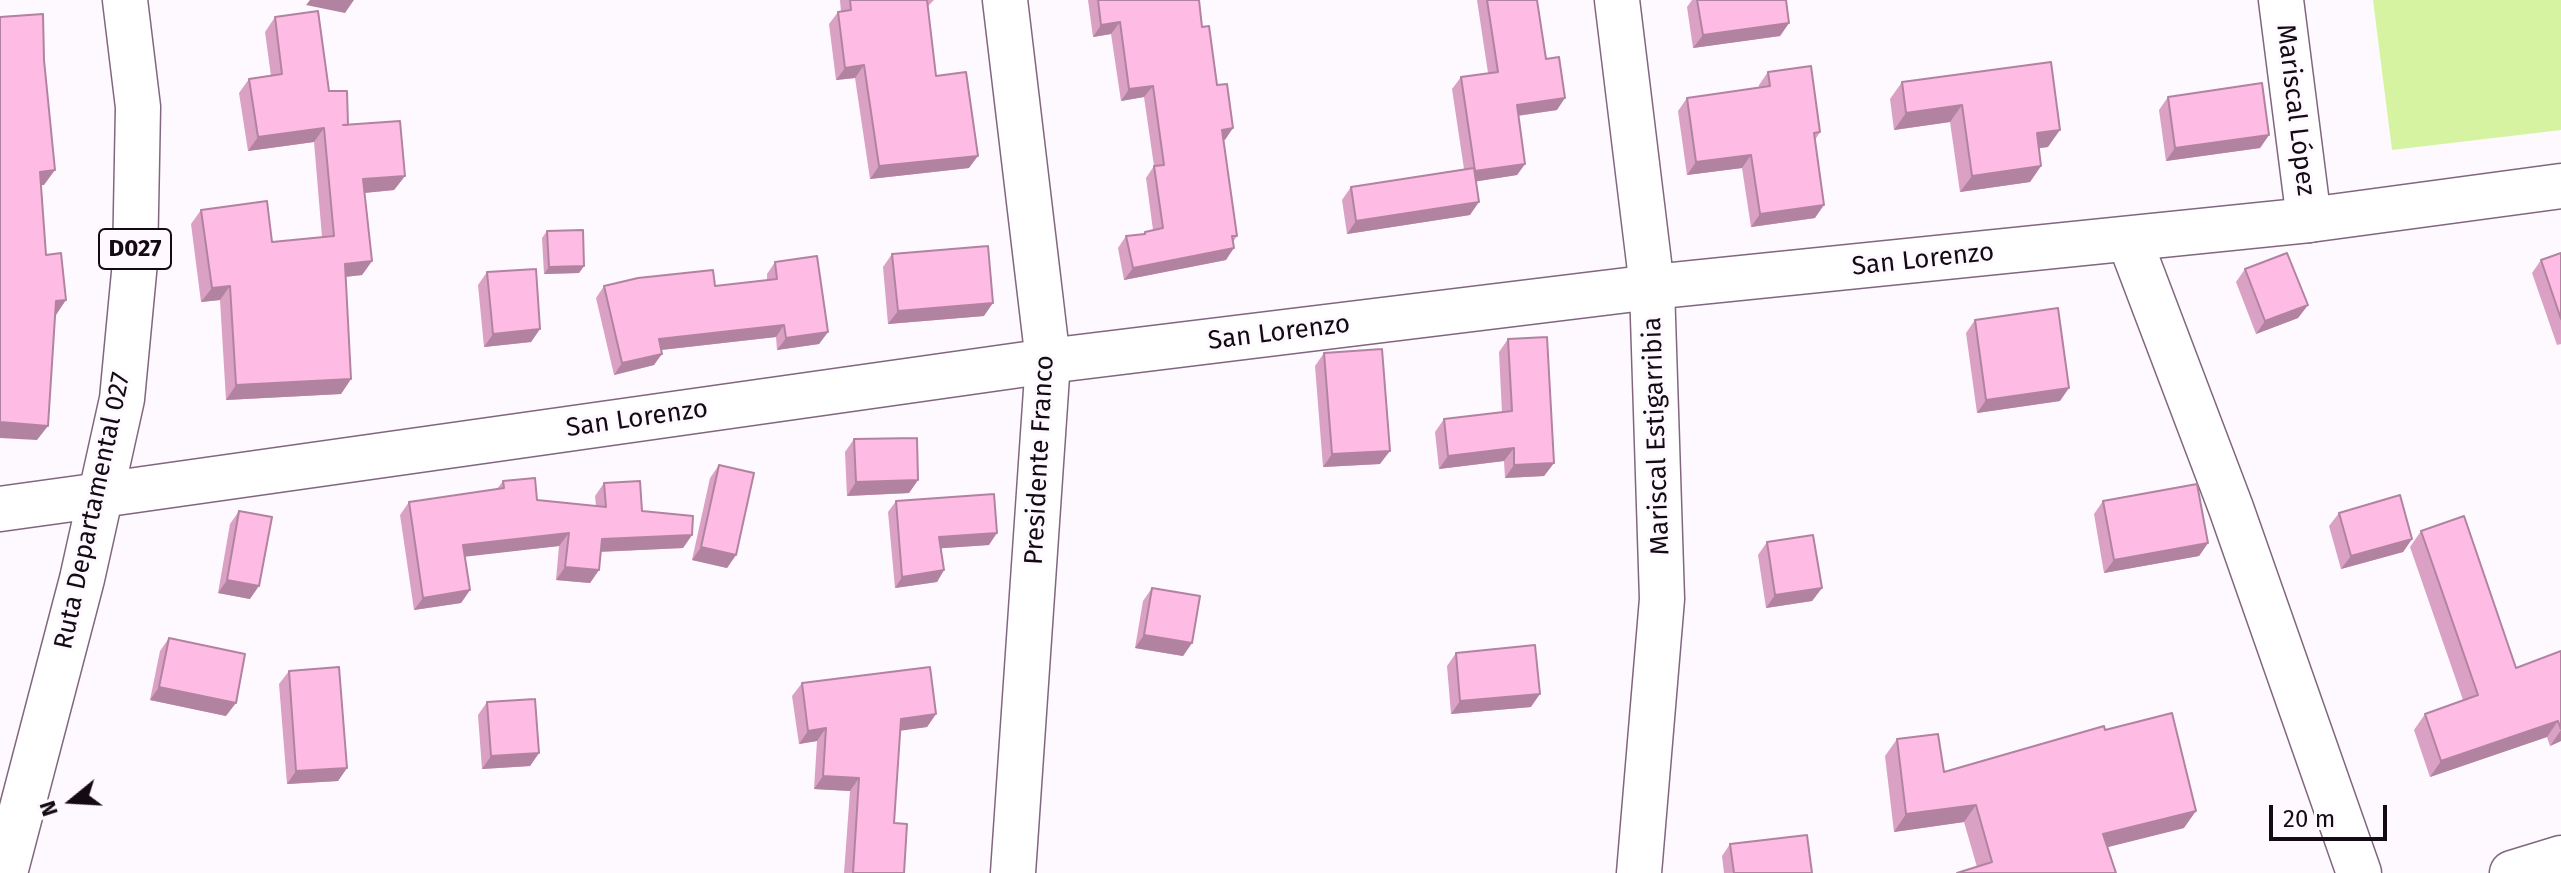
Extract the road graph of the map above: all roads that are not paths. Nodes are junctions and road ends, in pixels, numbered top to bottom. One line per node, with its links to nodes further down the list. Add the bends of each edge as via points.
1 (125, 0): 10 (street, Ruta Departamental 027 / D027, via 138,107 135,262 122,399)
2 (1005, 0): 9 (street, Presidente Franco)
3 (1617, 0): 8 (street, Mariscal Estigarribia)
4 (2281, 0): 6 (street, Mariscal López)
5 (2561, 186): 6 (street, San Lorenzo)
6 (2309, 220): 7 (street, San Lorenzo)
7 (2129, 239): 8 (street, San Lorenzo); 16 (street, via 2231,508)
8 (1652, 287): 9 (street, San Lorenzo); 15 (street, Mariscal Estigarribia, via 1662,599)
9 (1048, 361): 10 (street, San Lorenzo); 14 (street, Presidente Franco)
10 (101, 495): 11 (street, San Lorenzo); 13 (street, Ruta Departamental 027 / D027)
11 (0, 509)
12 (2561, 858): 17 (street)
13 (5, 873)
14 (1013, 873)
15 (1639, 873)
16 (2359, 873)
17 (2512, 873)

